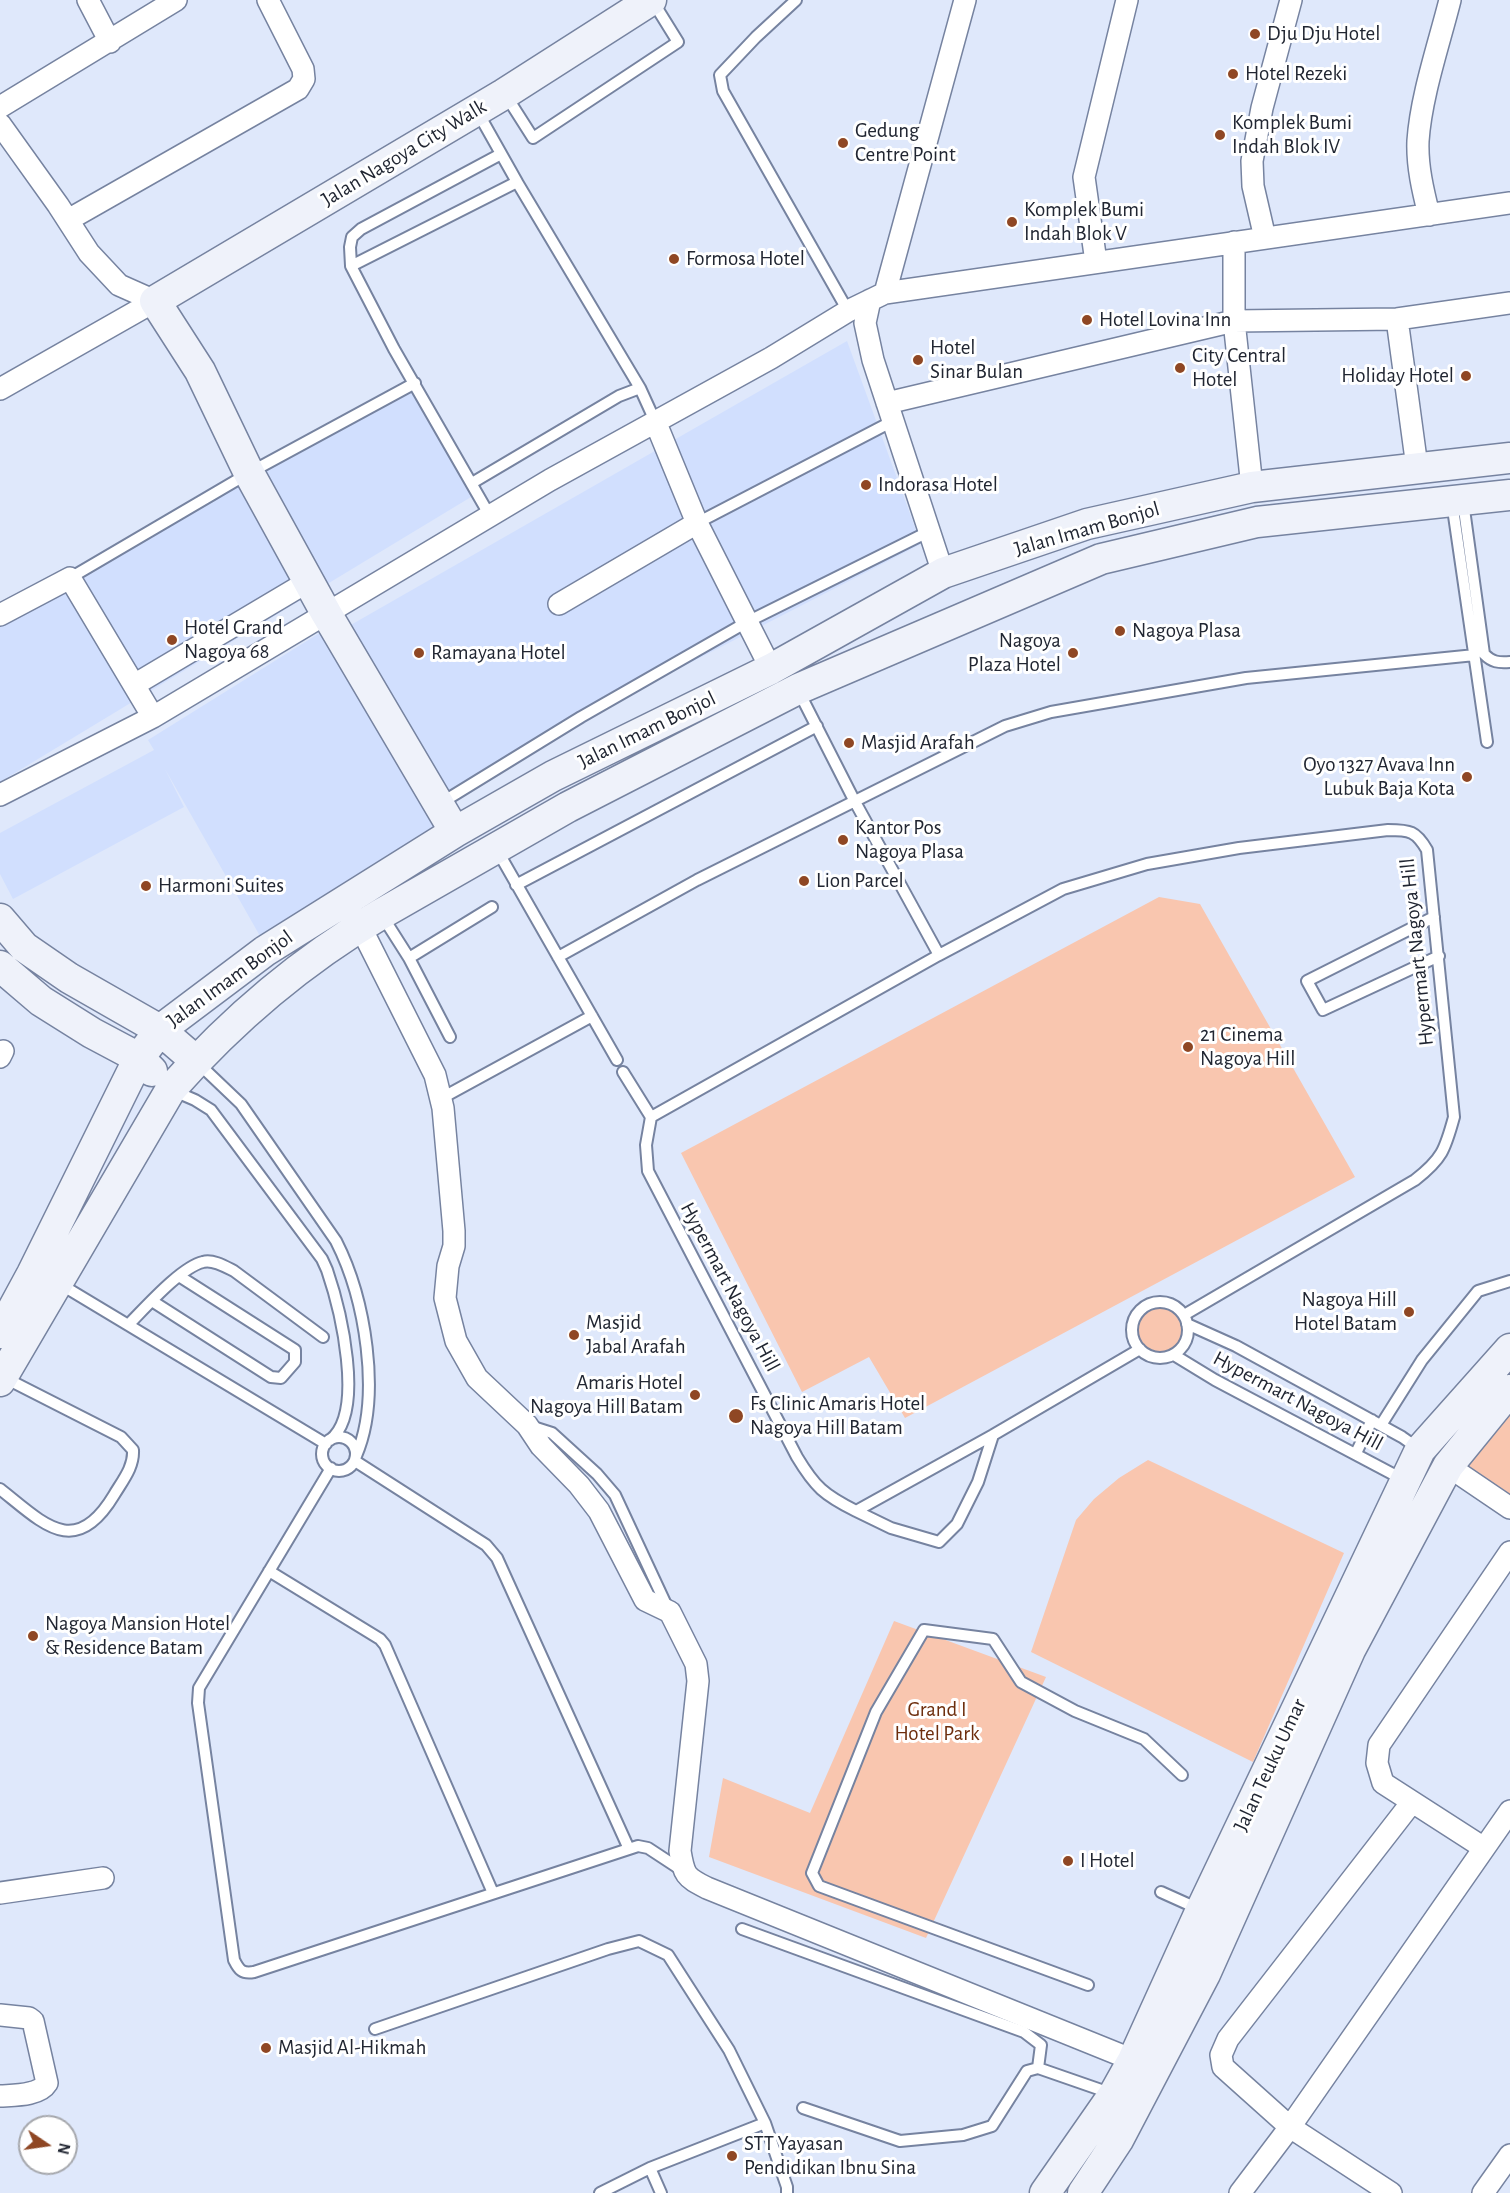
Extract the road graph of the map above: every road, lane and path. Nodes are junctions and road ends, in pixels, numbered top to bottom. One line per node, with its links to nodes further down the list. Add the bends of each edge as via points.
1 (88, 0): 10 (street)
2 (176, 0): 10 (street)
3 (268, 0): 19 (street, via 303,69 304,79 298,89)
4 (651, 0): 11 (main road, Jalan Nagoya City Walk); 11 (lane, via 678,42 533,138)
5 (796, 0): 27 (lane, via 720,75 723,91)
6 (965, 0): 24 (street)
7 (1127, 0): 22 (street, via 1084,177)
8 (1291, 0): 20 (street, via 1252,161 1253,186)
9 (1450, 0): 18 (street, via 1418,143)
10 (110, 42): 12 (street)
11 (504, 94): 13 (main road, Jalan Nagoya City Walk)
12 (0, 107)
13 (477, 110): 15 (lane); 25 (main road, Jalan Nagoya City Walk)
14 (0, 124): 19 (street)
15 (501, 154): 16 (lane); 23 (lane, via 362,229 352,237)
16 (517, 182): 23 (lane); 31 (lane)
17 (1510, 203): 18 (street)
18 (1429, 215): 20 (street)
19 (68, 220): 25 (street, via 89,253 119,285)
20 (1265, 238): 21 (street)
21 (1234, 242): 22 (street); 29 (street)
22 (1096, 262): 24 (street)
23 (351, 266): 30 (lane)
24 (877, 297): 27 (street); 33 (street, via 865,323)
25 (155, 301): 32 (street); 37 (main road, via 200,371)
26 (1510, 303): 28 (street)
27 (848, 311): 34 (street)
28 (1396, 319): 29 (street); 36 (street)
29 (1234, 321): 33 (street); 39 (street)
30 (415, 382): 37 (lane); 38 (lane)
31 (640, 388): 34 (lane); 38 (lane, via 619,396)
32 (0, 389)
33 (890, 412): 44 (lane); 45 (street)
34 (655, 421): 42 (street); 44 (street)
35 (1510, 458): 36 (main road, Jalan Imam Bonjol)
36 (1417, 467): 39 (main road, Jalan Imam Bonjol)
37 (249, 473): 47 (lane); 48 (main road)
38 (471, 483): 42 (lane)
39 (1252, 486): 43 (main road); 46 (main road, Jalan Imam Bonjol, via 1087,524)
40 (1510, 495): 41 (main road, Jalan Imam Bonjol)
41 (1458, 501): 43 (main road, Jalan Imam Bonjol); 53 (lane); 54 (lane, via 1484,654 1499,663)
42 (490, 516): 50 (street)
43 (1257, 522): 57 (main road, Jalan Imam Bonjol, via 1101,559)
44 (697, 523): 49 (street); 52 (street)
45 (930, 531): 46 (street); 52 (lane)
46 (943, 573): 55 (main road, Jalan Imam Bonjol)
47 (70, 578): 51 (street); 56 (street)
48 (309, 581): 50 (main road); 56 (street)
49 (559, 604)
50 (326, 613): 58 (street); 64 (main road)
51 (0, 615)
52 (747, 622): 55 (street); 64 (lane)
53 (1475, 655): 60 (lane); 63 (lane, via 1246,678 1051,712 1005,726)
54 (1510, 662)
55 (771, 669): 61 (main road, Jalan Imam Bonjol)
56 (134, 685): 58 (street)
57 (798, 689): 59 (lane); 65 (main road, Jalan Imam Bonjol)
58 (153, 717): 62 (street)
59 (817, 726): 63 (lane); 68 (lane)
60 (1488, 742)
61 (552, 776): 65 (main road); 66 (main road, Jalan Imam Bonjol)
62 (0, 795)
63 (854, 800): 73 (lane); 75 (lane)
64 (438, 805): 66 (main road)
65 (568, 807): 67 (main road, Jalan Imam Bonjol)
66 (454, 832): 79 (main road, Jalan Imam Bonjol, via 265,951)
67 (495, 848): 68 (lane); 72 (main road, Jalan Imam Bonjol)
68 (516, 885): 75 (lane)
69 (492, 907): 76 (lane)
70 (1434, 917): 73 (lane, Hypermart Nagoya Hill, via 1427,850 1419,836 1405,830 1388,830 1147,864 1063,889); 74 (lane, Hypermart Nagoya Hill); 74 (lane, via 1307,981 1323,1010)
71 (0, 919): 79 (main road, via 24,947 69,978)
72 (370, 920): 76 (lane); 83 (main road, Jalan Imam Bonjol, via 280,983); 86 (street, via 435,1075)
73 (939, 955): 87 (lane, Hypermart Nagoya Hill)
74 (1439, 956): 92 (lane, Hypermart Nagoya Hill, via 1454,1117 1446,1146 1437,1159 1414,1180)
75 (558, 957): 78 (lane)
76 (409, 958): 80 (lane)
77 (0, 966): 81 (main road, via 41,1001)
78 (592, 1016): 82 (lane); 86 (lane)
79 (160, 1030): 81 (main road, Jalan Imam Bonjol); 83 (main road)
80 (450, 1037)
81 (139, 1058): 85 (main road); 94 (main road, Jalan Imam Bonjol)
82 (617, 1060)
83 (196, 1061): 85 (main road, Jalan Imam Bonjol); 108 (lane, via 241,1104 345,1258 369,1360 366,1426)
84 (623, 1072): 87 (lane)
85 (171, 1089): 90 (main road, Jalan Imam Bonjol); 105 (lane, via 211,1110 327,1270 348,1370 345,1419)
86 (440, 1099): 122 (street, via 454,1231 445,1298 456,1341 477,1378 527,1425 599,1511 645,1600 670,1612 696,1664 698,1681 680,1851)
87 (651, 1117): 114 (lane, Hypermart Nagoya Hill, via 646,1145 648,1171 797,1457 813,1483 832,1500)
88 (179, 1276): 91 (lane); 91 (lane, via 295,1350 295,1362 281,1378 271,1377); 95 (lane, via 204,1261 220,1264)
89 (1510, 1281): 103 (lane, via 1478,1291)
90 (57, 1282): 93 (lane); 101 (main road, Jalan Imam Bonjol)
91 (152, 1301): 93 (lane)
92 (1187, 1317): 96 (lane, via 1170,1304 1146,1307 1133,1324); 98 (lane, via 1186,1341); 103 (lane, Hypermart Nagoya Hill, via 1204,1331)
93 (128, 1325): 105 (lane)
94 (0, 1333)
95 (323, 1337)
96 (1140, 1349): 98 (lane, Hypermart Nagoya Hill, via 1156,1358); 99 (lane)
97 (1510, 1349): 106 (main road, Jalan Teuku Umar)
98 (1174, 1355): 100 (lane, Hypermart Nagoya Hill)
99 (1127, 1357): 100 (lane); 104 (lane)
100 (1190, 1364): 107 (lane, Hypermart Nagoya Hill)
101 (1, 1379): 112 (lane, via 121,1437 134,1450 134,1462 99,1515 76,1531 55,1529)
102 (1510, 1390): 109 (main road, Jalan Teuku Umar)
103 (1377, 1423): 106 (lane, Hypermart Nagoya Hill); 107 (lane)
104 (993, 1435): 114 (lane); 114 (lane, Hypermart Nagoya Hill, via 978,1482 957,1524 939,1542 891,1528)
105 (328, 1442): 108 (lane, via 345,1438 354,1445); 110 (lane, via 322,1455)
106 (1420, 1450): 111 (main road, Jalan Teuku Umar)
107 (1356, 1453): 111 (lane, Hypermart Nagoya Hill)
108 (355, 1458): 110 (lane, via 347,1469); 121 (lane, via 486,1545 497,1558)
109 (1448, 1466): 113 (street); 146 (main road, Jalan Teuku Umar, via 1350,1650 1205,1974 1118,2140)
110 (331, 1468): 116 (lane)
111 (1405, 1480): 127 (main road, Jalan Teuku Umar)
112 (0, 1489)
113 (1510, 1508)
114 (856, 1511)
115 (1510, 1552): 118 (street, via 1379,1745 1377,1763 1383,1783)
116 (268, 1571): 126 (lane, via 385,1645); 126 (lane, via 201,1682 198,1697 234,1960 239,1970 254,1972)
117 (1182, 1775): 129 (lane, via 1144,1739 1075,1711 1021,1682 993,1639 924,1630 876,1712 812,1873 819,1886)
118 (1412, 1802): 120 (street); 138 (street, via 1228,2039 1221,2055 1222,2067)
119 (1510, 1811): 120 (street)
120 (1484, 1848): 138 (street)
121 (629, 1849): 122 (lane, via 643,1846); 126 (lane)
122 (683, 1871): 132 (street, via 707,1888)
123 (103, 1878): 125 (street)
124 (1161, 1892): 127 (lane)
125 (0, 1893)
126 (493, 1893)
127 (1201, 1910): 132 (main road, Jalan Teuku Umar)
128 (742, 1929): 133 (lane, via 1024,2032 1041,2044)
129 (1088, 1985)
130 (0, 2014): 135 (street, via 33,2021 47,2083 37,2091)
131 (375, 2029): 137 (lane, via 639,1941 668,1955 729,2049)
132 (1133, 2060): 134 (main road, Jalan Teuku Umar)
133 (1038, 2068): 134 (lane); 136 (lane, via 1027,2071 992,2126 963,2136 900,2141)
134 (1114, 2094): 145 (main road, Jalan Teuku Umar)
135 (0, 2096)
136 (803, 2108)
137 (765, 2123): 140 (lane); 144 (lane)
138 (1290, 2127): 141 (street); 147 (street)
139 (1510, 2155): 148 (street)
140 (650, 2168): 142 (lane); 143 (lane)
141 (1384, 2191)
142 (600, 2193)
143 (662, 2193)
144 (787, 2193)
145 (1046, 2193)
146 (1083, 2193)
147 (1240, 2193)
148 (1483, 2193)

